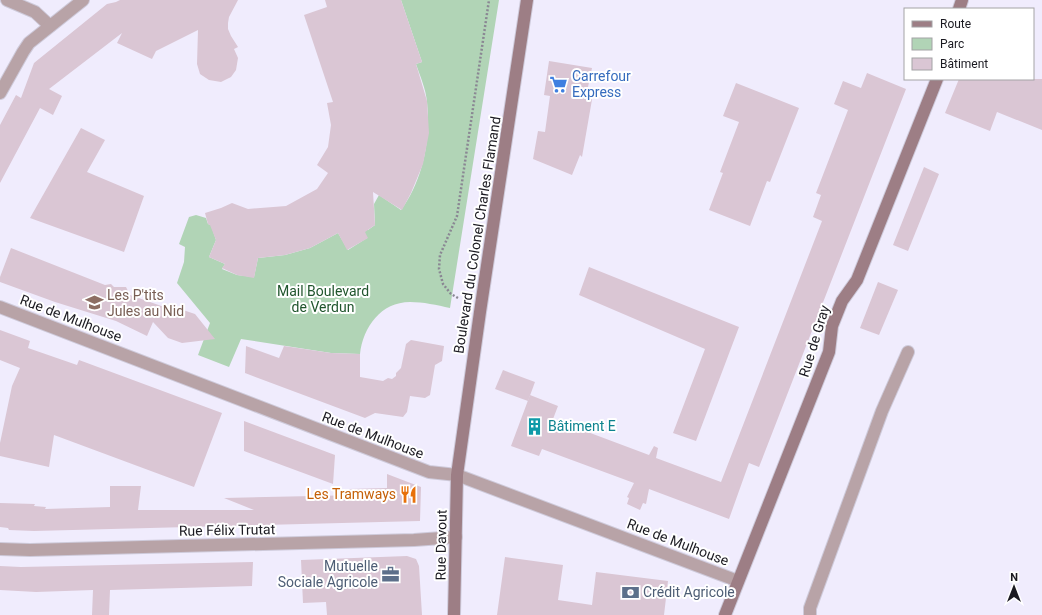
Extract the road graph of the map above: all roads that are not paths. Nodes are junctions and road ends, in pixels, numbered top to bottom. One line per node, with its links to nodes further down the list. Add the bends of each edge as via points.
1 (7, 0): 4 (street, via 35,12)
2 (83, 0): 4 (street)
3 (527, 0): 9 (street, Boulevard du Colonel Charles Flamand)
4 (50, 26): 6 (street, via 29,43)
5 (937, 80): 12 (street, Rue de Gray, via 857,280 842,301 832,326 829,352)
6 (0, 93)
7 (0, 307): 9 (street, Rue de Mulhouse, via 429,472)
8 (908, 352): 15 (street, via 882,411 810,608)
9 (457, 475): 10 (street, Rue Davout); 12 (street, Rue de Mulhouse)
10 (456, 537): 11 (street, Rue Félix Trutat); 13 (street, Rue Davout)
11 (0, 549)
12 (738, 581): 14 (street, Rue de Gray)
13 (454, 615)
14 (725, 615)
15 (810, 615)

